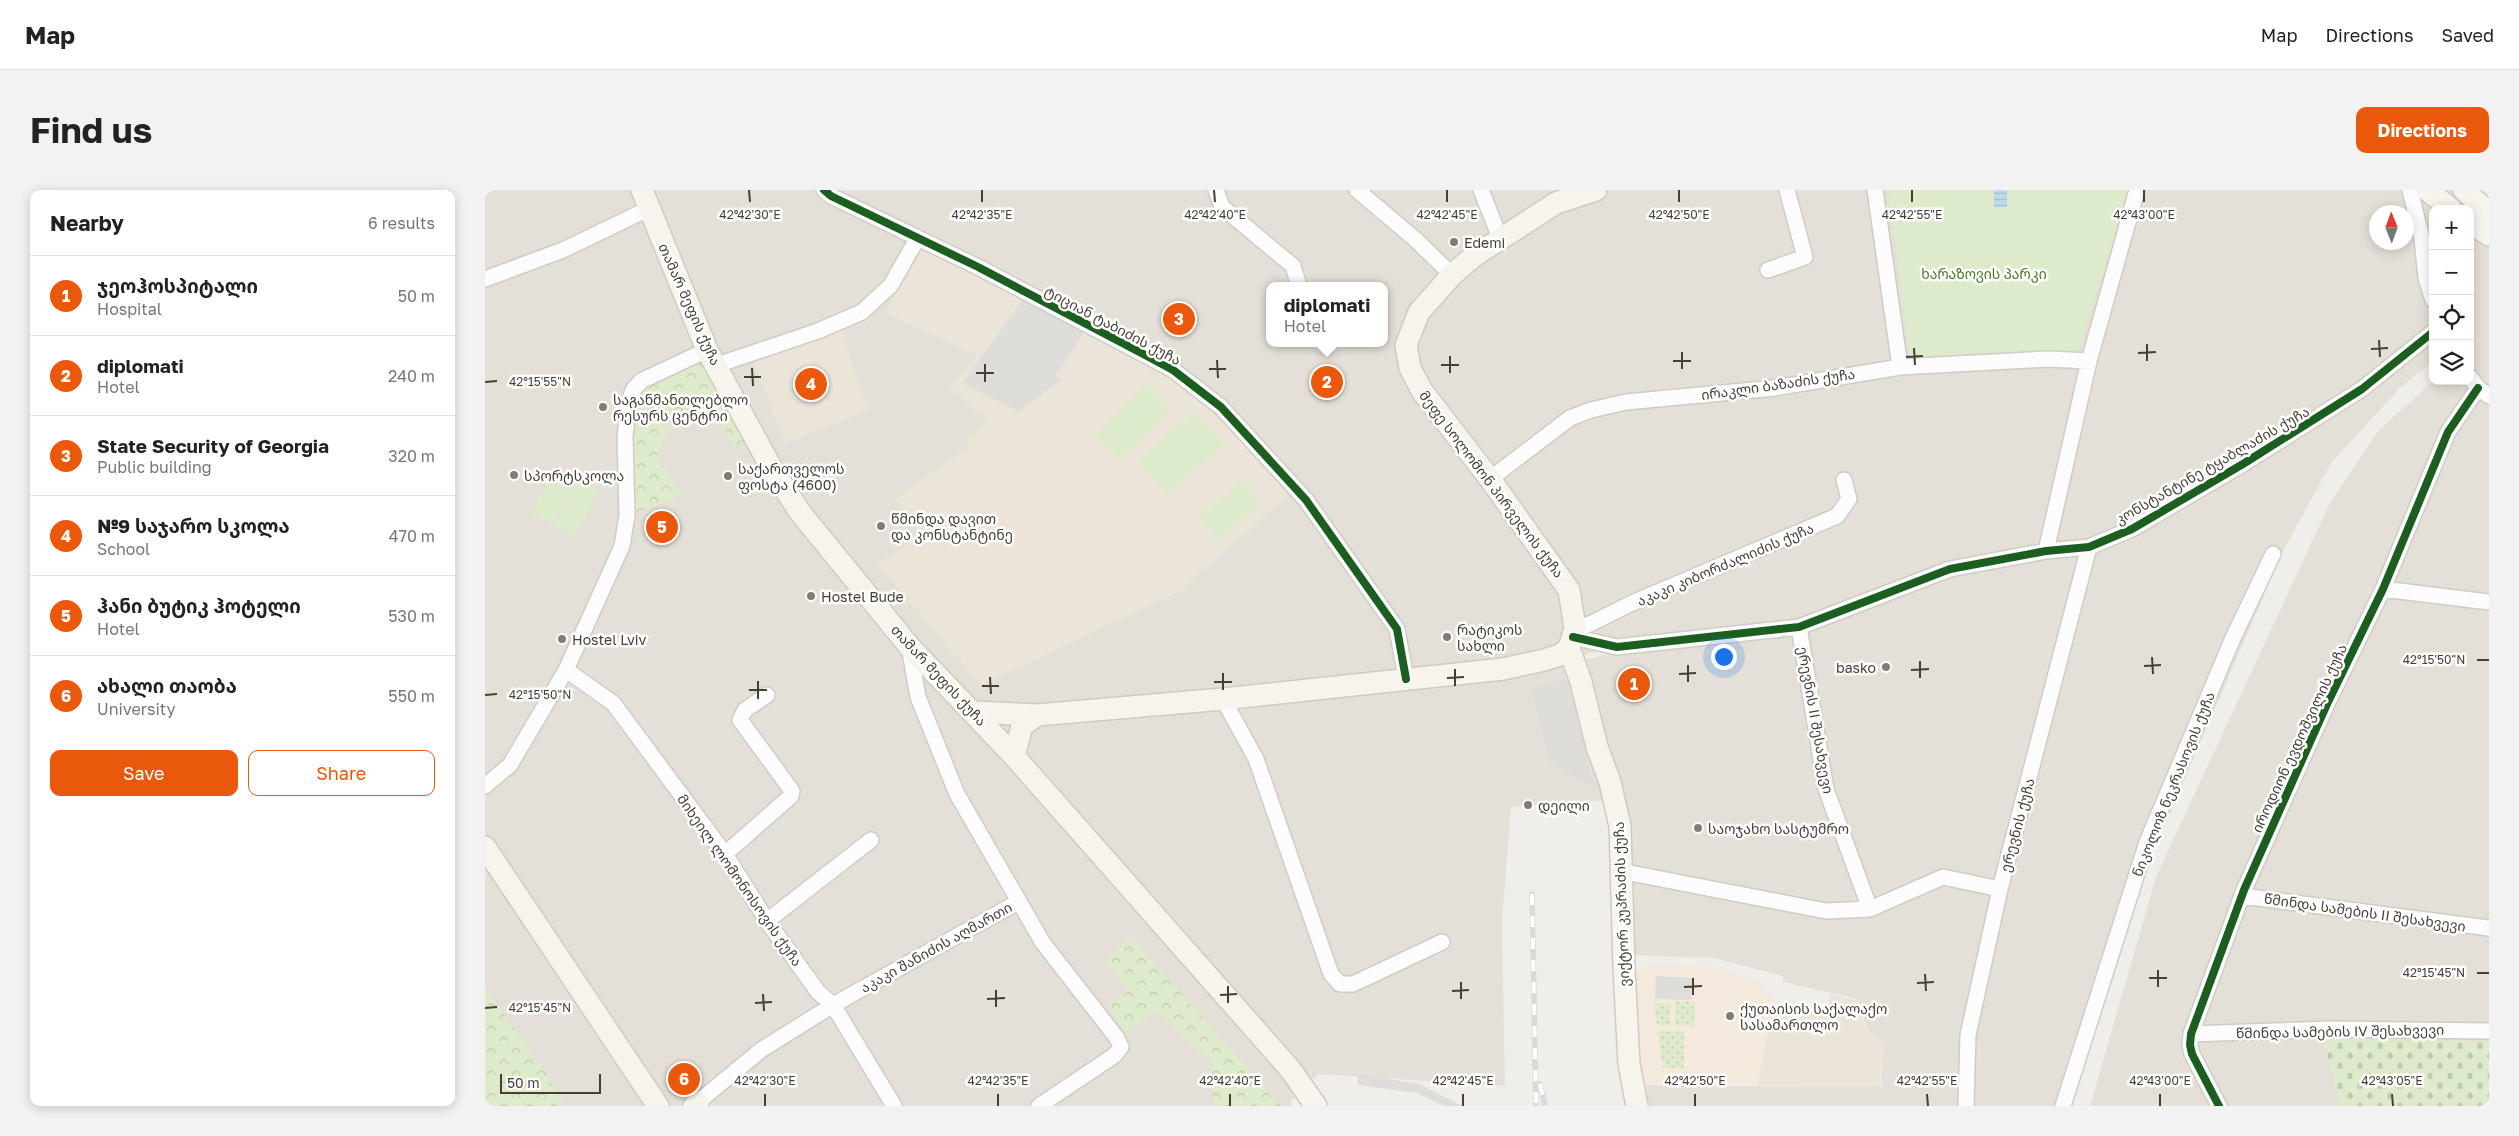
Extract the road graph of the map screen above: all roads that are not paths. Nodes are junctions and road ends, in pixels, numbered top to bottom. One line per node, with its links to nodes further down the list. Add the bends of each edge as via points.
1 (824, 190): 18 (street, ტიციან ტაბიძის ქუჩა)
2 (1216, 190): 22 (street, via 1222,207 1293,266)
3 (1357, 190): 20 (street)
4 (1481, 190): 17 (street)
5 (1596, 190): 17 (main road, მეფე სოლომონ პირველის ქუჩა, via 1556,203)
6 (1787, 190): 19 (street, via 1805,257)
7 (1875, 190): 27 (street)
8 (2137, 190): 26 (street)
9 (2410, 190): 23 (street)
10 (2427, 190): 13 (main road)
11 (2464, 190): 14 (main road)
12 (645, 200): 21 (street, via 563,250); 25 (main road, თამარ მეფის ქუჩა)
13 (2446, 205)
14 (2489, 213)
15 (2474, 225): 16 (main road)
16 (2489, 235)
17 (1500, 238): 20 (main road, მეფე სოლომონ პირველის ქუჩა)
18 (917, 239): 25 (street, via 891,285 862,312 818,331); 40 (street, ტიციან ტაბიძის ქუჩა, via 978,267 1173,370 1221,407 1306,500 1397,629)
19 (1768, 270)
20 (1452, 274): 29 (main road, მეფე სოლომონ პირველის ქუჩა, via 1419,312 1406,345 1410,368 1422,391)
21 (485, 279)
22 (1298, 282)
23 (2431, 295)
24 (2429, 335): 31 (street, კონსტანტინე ტყაბლაძის ქუჩა, via 2362,389 2243,464 2132,529)
25 (712, 358): 38 (main road, თამარ მეფის ქუჩა, via 799,512); 39 (street, via 641,381 633,390 625,437 627,515 622,546)
26 (2089, 361): 27 (street, ირაკლი ბაზაძის ქუჩა, via 2048,359); 32 (street)
27 (1900, 366): 29 (street, ირაკლი ბაზაძის ქუჩა, via 1775,388 1626,402 1591,410 1570,418)
28 (2479, 387): 34 (street, იროდიონ ევდოშვილის ქუჩა, via 2448,432)
29 (1490, 479): 37 (main road, მეფე სოლომონ პირველის ქუჩა, via 1564,580 1572,600)
30 (1844, 480): 37 (street, აკაკი კიბორძალიძის ქუჩა, via 1849,499 1837,516 1632,603 1590,624)
31 (2089, 547): 32 (street, კონსტანტინე ტყაბლაძის ქუჩა); 51 (street, ერევნის ქუჩა)
32 (2046, 551): 36 (street, კონსტანტინე ტყაბლაძის ქუჩა, via 1950,569)
33 (2273, 554): 68 (street, ნიკოლოზ ნეკრასოვის ქუჩა, via 2233,638 2147,842)
34 (2383, 589): 35 (street); 52 (street, იროდიონ ევდოშვილის ქუჩა, via 2327,704)
35 (2489, 602)
36 (1799, 626): 37 (street, კონსტანტინე ტყაბლაძის ქუჩა, via 1617,647); 54 (street, ერევნის II შესახვევი, via 1826,789)
37 (1572, 638): 40 (main road, via 1560,655 1543,660 1503,669); 50 (main road, ვიქტორ კუპრაძის ქუჩა, via 1597,748 1620,826)
38 (909, 646): 43 (main road, თამარ მეფის ქუჩა); 53 (street, აკაკი შანიძის აღმართი, via 918,697 951,779)
39 (566, 670): 46 (street, via 510,765); 49 (street, მიხეილ ლომონოსოვის ქუჩა, via 613,703)
40 (1406, 679): 42 (main road)
41 (767, 695): 49 (street, via 745,710 740,720 792,791 791,796)
42 (1223, 699): 44 (main road); 57 (street, via 1256,759 1331,974 1340,984 1353,984)
43 (973, 712): 44 (main road); 45 (main road, თამარ მეფის ქუჩა)
44 (1037, 715): 45 (main road, via 1022,726)
45 (1014, 756): 65 (main road, თამარ მეფის ქუჩა, via 1290,1069)
46 (485, 786)
47 (871, 840): 55 (street)
48 (485, 847): 62 (main road)
49 (725, 854): 55 (street, მიხეილ ლომონოსოვის ქუჩა)
50 (1620, 871): 54 (street, via 1826,911); 66 (main road, ვიქტორ კუპრაძის ქუჩა, via 1629,1064)
51 (2000, 889): 54 (street, via 1943,877); 67 (street, ერევნის ქუჩა, via 1968,1035)
52 (2242, 896): 56 (street, წმინდა სამების II შესახვევი); 60 (street, იროდიონ ევდოშვილის ქუჩა)
53 (1018, 902): 58 (street, აკაკი შანიძის აღმართი); 64 (street, via 1043,943 1121,1047 1115,1055)
54 (1870, 909)
55 (767, 921): 58 (street, მიხეილ ლომონოსოვის ქუჩა, via 818,992)
56 (2489, 928)
57 (1442, 942)
58 (833, 1005): 61 (street, აკაკი შანიძის აღმართი, via 761,1050); 63 (street, მიხეილ ლომონოსოვის ქუჩა)
59 (2489, 1031): 60 (street, წმინდა სამების IV შესახვევი, via 2330,1029)
60 (2191, 1034): 69 (street, იროდიონ ევდოშვილის ქუჩა, via 2192,1054)
61 (697, 1105)
62 (658, 1106)
63 (895, 1106)
64 (1039, 1106)
65 (1316, 1106)
66 (1637, 1106)
67 (1966, 1106)
68 (2063, 1106)
69 (2219, 1106)

